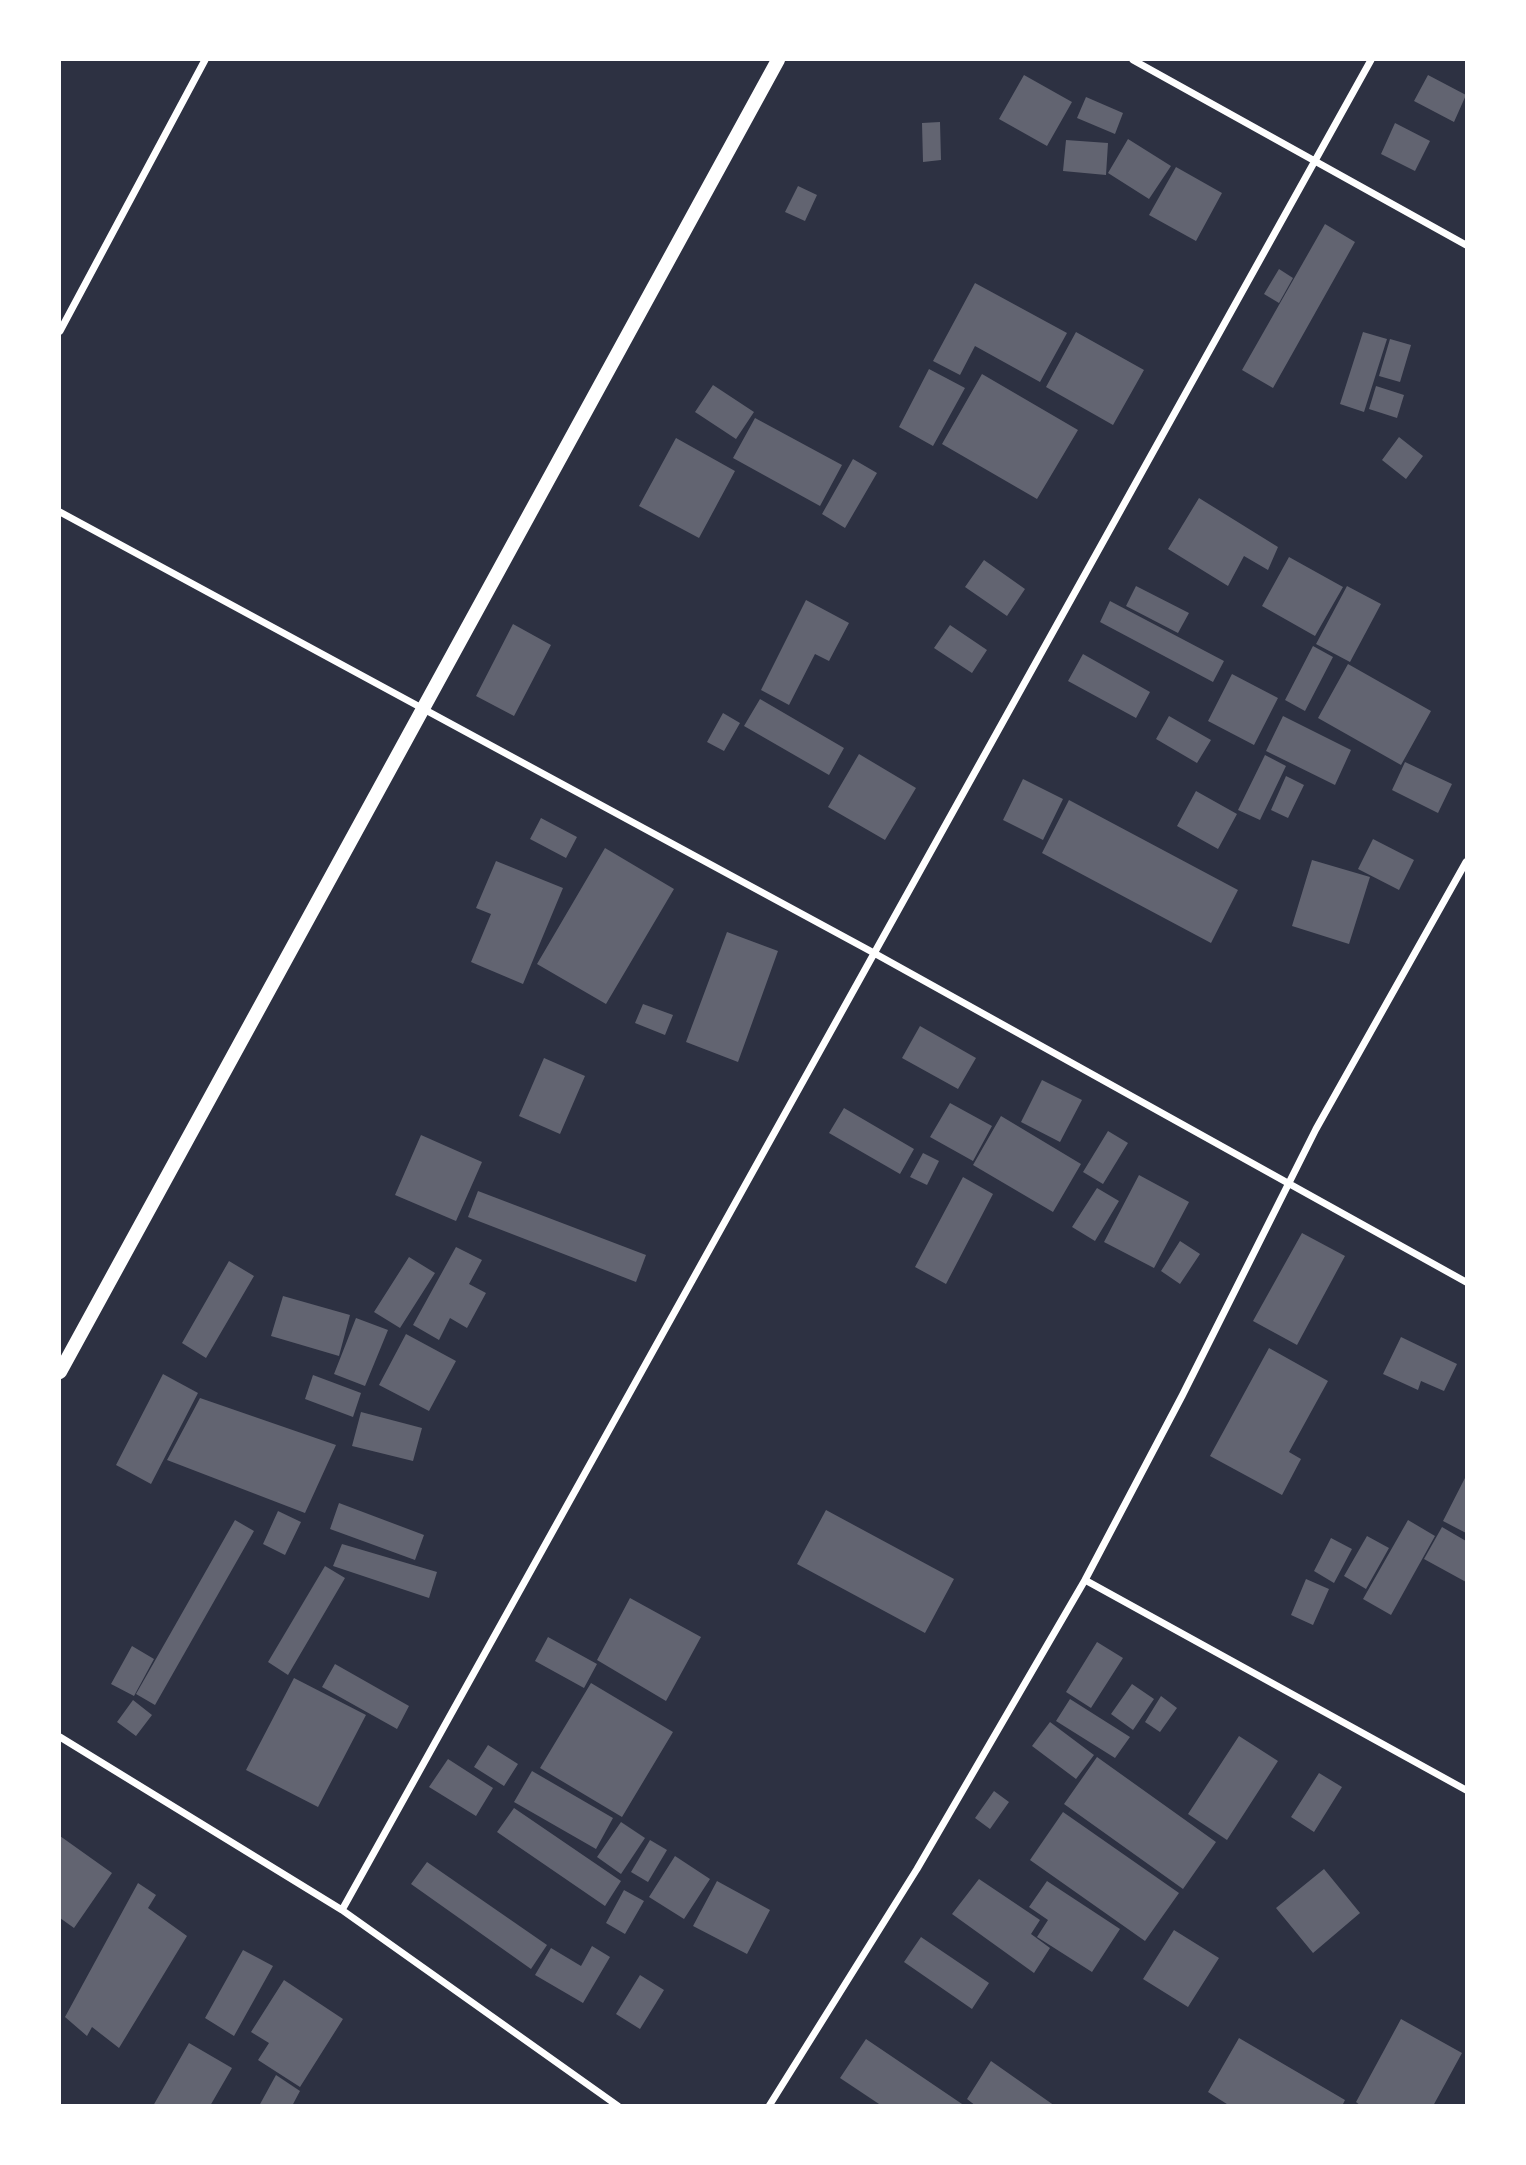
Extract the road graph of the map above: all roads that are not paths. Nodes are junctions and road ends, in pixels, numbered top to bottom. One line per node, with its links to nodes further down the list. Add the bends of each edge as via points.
1 (205, 60): 7 (street)
2 (778, 60): 9 (main road)
3 (1133, 60): 5 (street)
4 (1371, 60): 5 (street)
5 (1315, 159): 6 (street); 11 (street)
6 (1466, 245)
7 (60, 331)
8 (60, 512): 9 (street)
9 (421, 709): 11 (street); 14 (main road)
10 (1466, 862): 12 (street)
11 (874, 953): 12 (street); 18 (street)
12 (1288, 1183): 13 (street); 15 (street)
13 (1466, 1282)
14 (60, 1372)
15 (1085, 1580): 17 (street); 20 (street, via 917,1869)
16 (60, 1737): 18 (street)
17 (1466, 1790)
18 (342, 1910): 19 (street)
19 (618, 2105)
20 (769, 2105)

